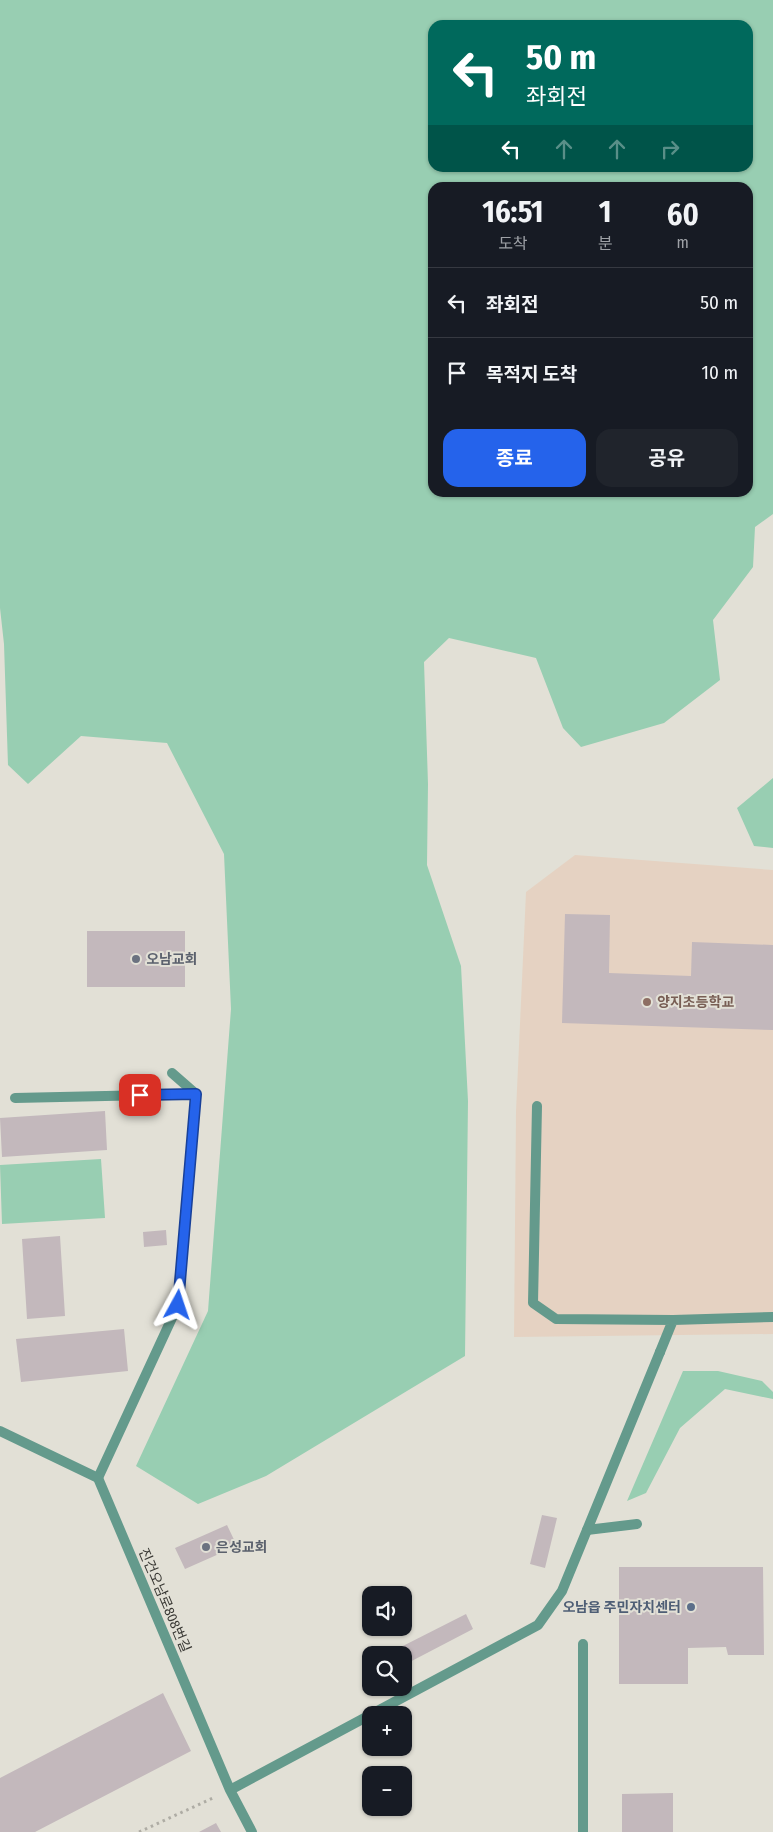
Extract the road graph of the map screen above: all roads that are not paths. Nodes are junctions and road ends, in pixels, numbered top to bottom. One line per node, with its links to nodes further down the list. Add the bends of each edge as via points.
1 (172, 1073): 2 (street)
2 (196, 1094): 3 (street); 8 (street, via 178,1305)
3 (15, 1098)
4 (537, 1106): 6 (street, via 533,1303 556,1319)
5 (773, 1317): 6 (street)
6 (673, 1320): 10 (street)
7 (0, 1431): 8 (street)
8 (98, 1478): 12 (street, 진건오남로808번길)
9 (637, 1524): 10 (street)
10 (587, 1530): 12 (street, via 562,1591 538,1625)
11 (583, 1644): 14 (street)
12 (230, 1790): 13 (street, 진건오남로808번길)
13 (252, 1832)
14 (583, 1832)

